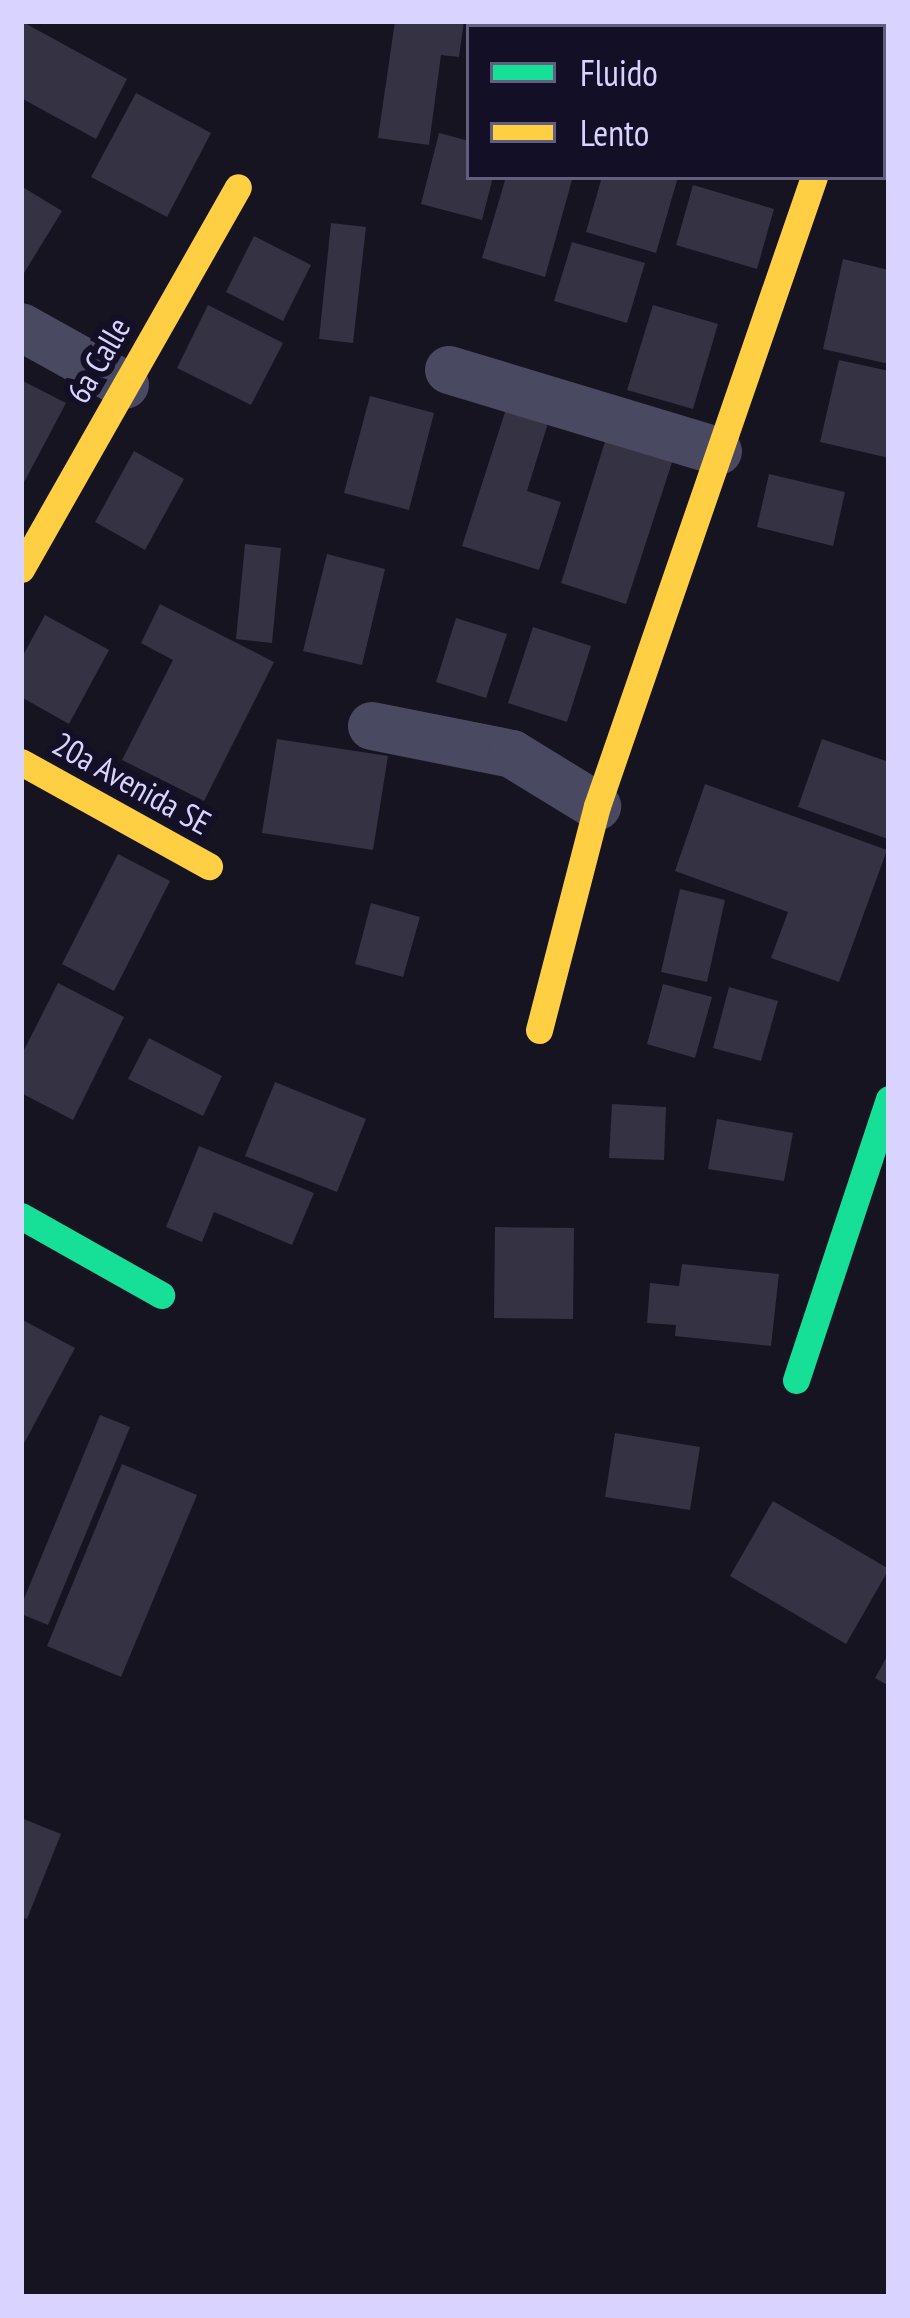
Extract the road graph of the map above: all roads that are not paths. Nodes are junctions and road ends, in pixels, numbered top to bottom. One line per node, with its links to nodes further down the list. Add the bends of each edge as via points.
1 (813, 180): 6 (street)
2 (238, 187): 5 (street, 6a Calle)
3 (21, 327): 5 (street)
4 (449, 370): 6 (street)
5 (125, 386): 7 (street, 6a Calle)
6 (718, 451): 10 (street)
7 (21, 568)
8 (372, 726): 10 (street, via 512,754)
9 (21, 762): 11 (street, 20a Avenida SE)
10 (596, 806): 12 (street)
11 (209, 866)
12 (539, 1030)
13 (889, 1099): 16 (street)
14 (21, 1216): 15 (street)
15 (161, 1295)
16 (796, 1380)

